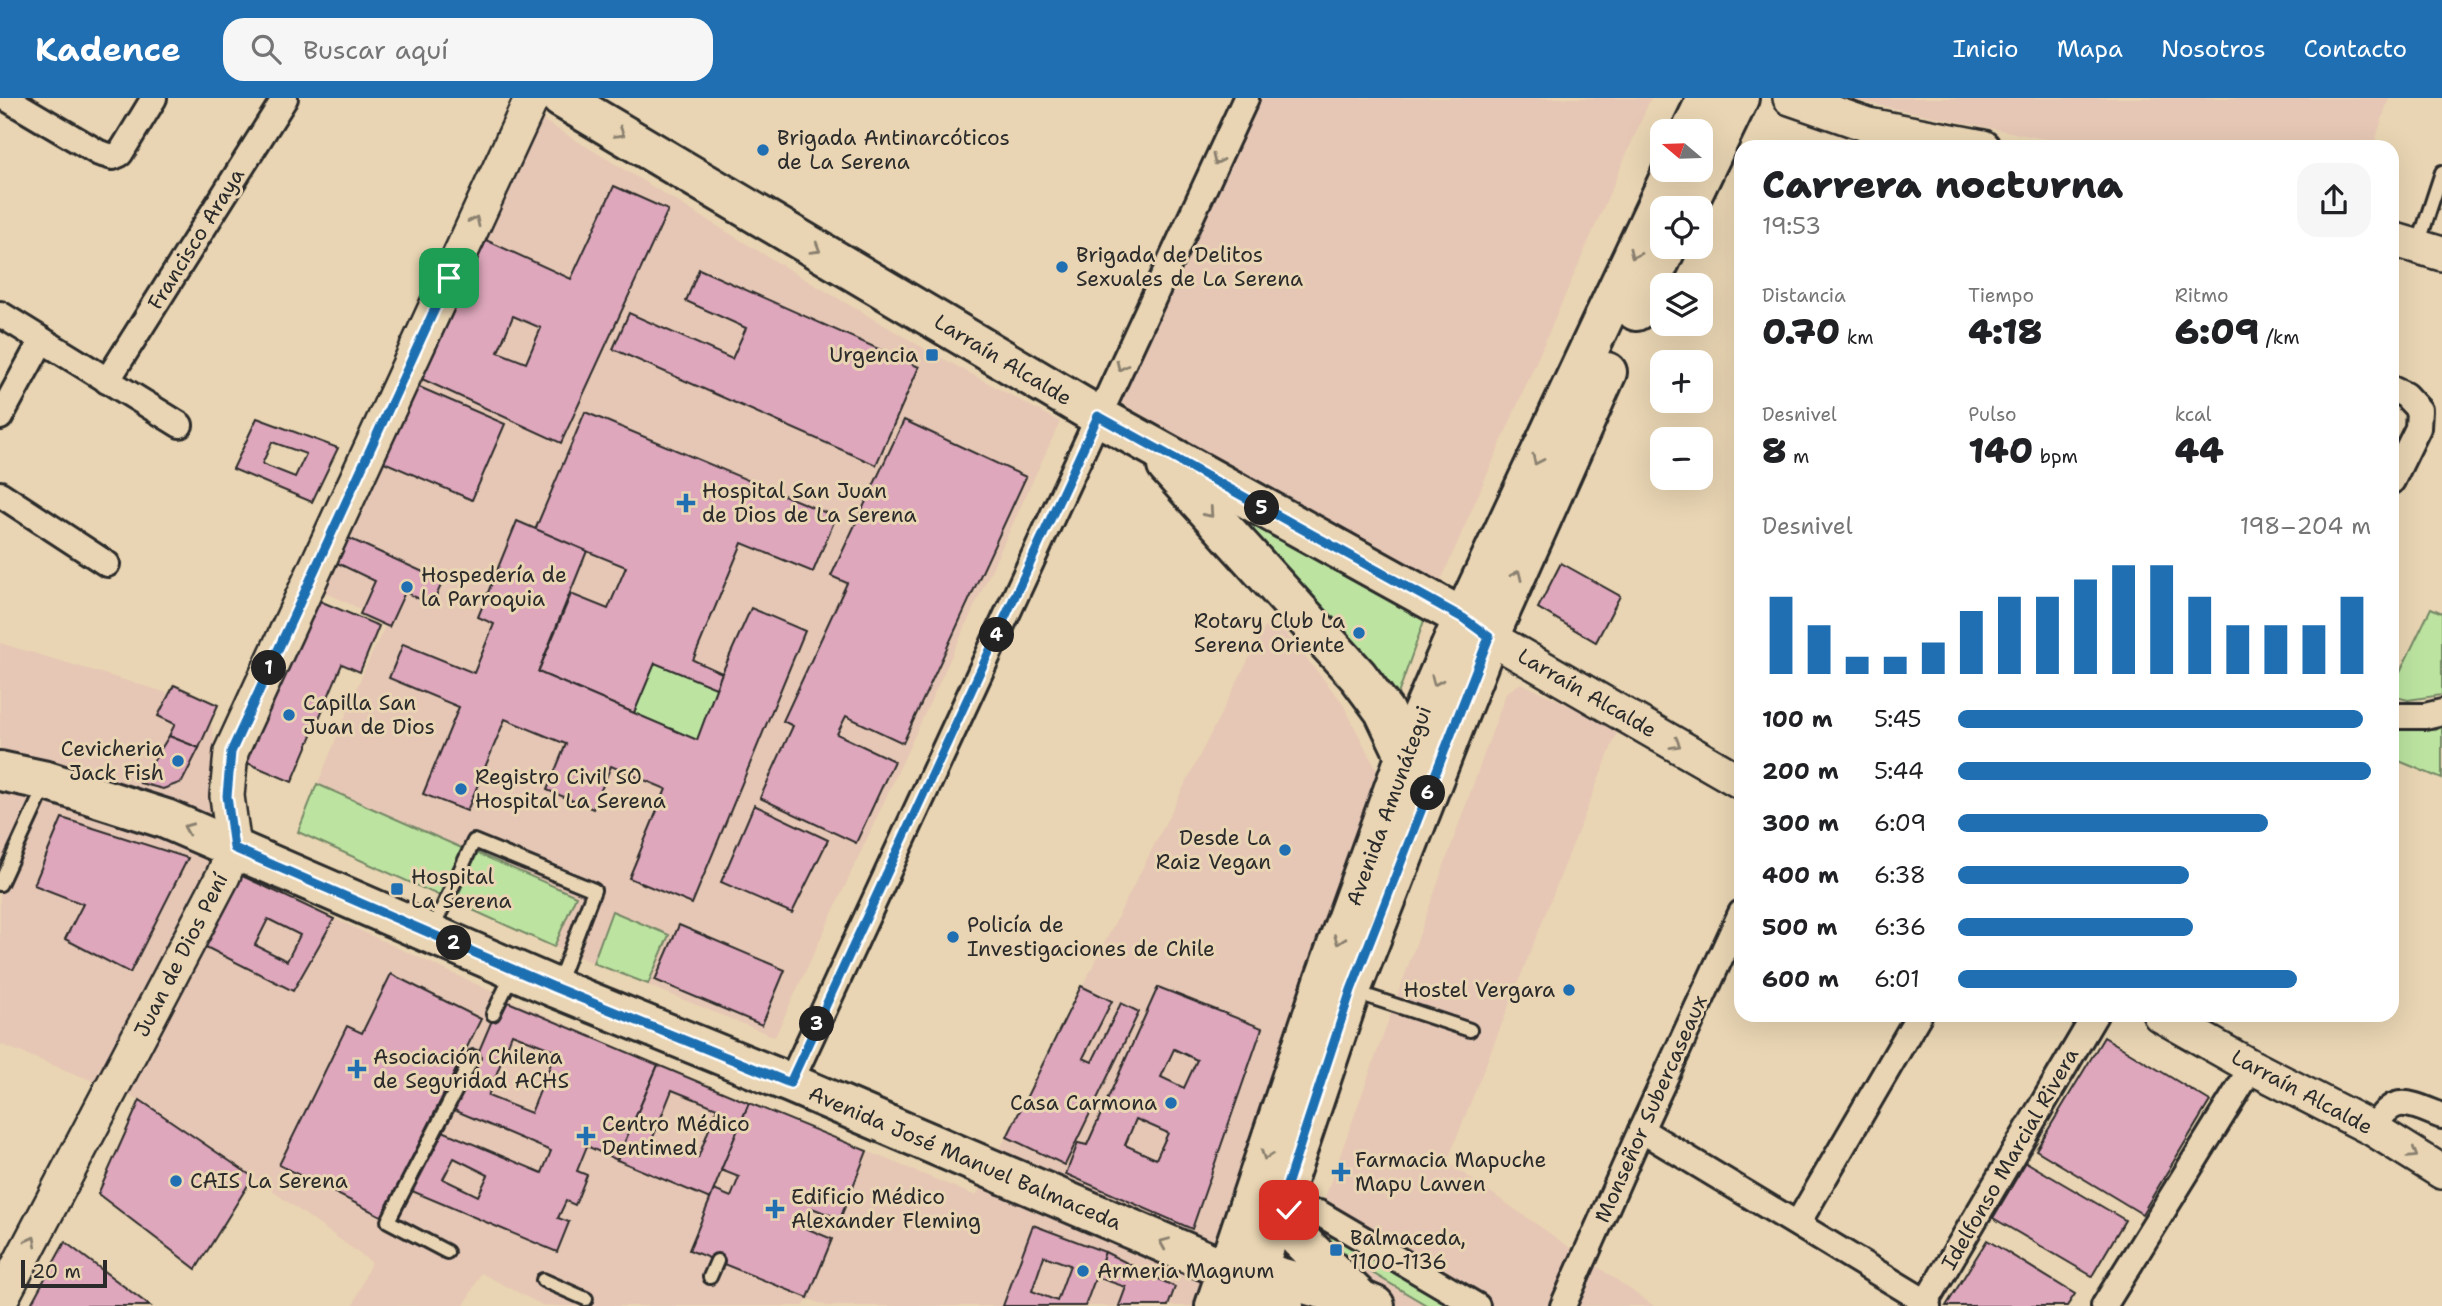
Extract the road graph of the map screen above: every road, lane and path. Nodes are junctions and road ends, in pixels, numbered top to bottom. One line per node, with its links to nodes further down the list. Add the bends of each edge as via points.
1 (6, 98): 2 (street, via 113,157 120,154)
2 (153, 98)
3 (285, 98): 19 (street, Francisco Araya)
4 (532, 98): 35 (main road, Juan de Dios Pení, one-way to 4, via 227,796 231,752)
5 (561, 98): 21 (main road, Larraín Alcalde, one-way to 21)
6 (1246, 98): 21 (street, one-way to 21)
7 (1707, 98): 10 (main road)
8 (1739, 98): 14 (main road)
9 (1790, 98): 11 (main road, via 1868,125)
10 (1697, 119)
11 (1946, 140)
12 (2442, 172): 15 (lane)
13 (1668, 182): 28 (main road, Avenida Amunátegui, one-way to 28)
14 (1692, 196)
15 (2417, 246)
16 (1661, 259): 28 (main road, Avenida Amunátegui, one-way to 16)
17 (0, 314): 18 (street)
18 (42, 340): 19 (street); 22 (street)
19 (107, 381): 23 (street)
20 (2399, 392): 25 (street, via 2419,410 2418,428)
21 (1098, 416): 24 (main road, Larraín Alcalde); 49 (street)
22 (0, 417)
23 (180, 425)
24 (1147, 444): 28 (main road, Larraín Alcalde); 31 (main road, one-way to 31, via 1358,676 1384,711)
25 (2399, 467)
26 (0, 494): 27 (street)
27 (107, 564)
28 (1476, 628): 31 (main road, Avenida Amunátegui, one-way to 31); 33 (main road, Larraín Alcalde, one-way to 33); 41 (main road, Avenida Amunátegui)
29 (2442, 712): 30 (street)
30 (2399, 716)
31 (1405, 755): 61 (main road, Avenida Amunátegui, one-way to 61, via 1320,994)
32 (0, 771): 34 (main road, Avenida José Manuel Balmaceda)
33 (1734, 778)
34 (47, 781): 35 (main road, Avenida José Manuel Balmaceda, one-way to 34, via 166,819); 36 (lane)
35 (234, 848): 38 (main road, Avenida José Manuel Balmaceda); 64 (main road, Juan de Dios Pení, one-way to 35)
36 (0, 884)
37 (1734, 927): 52 (street, Monseñor Subercaseaux)
38 (430, 933): 39 (main road, Avenida José Manuel Balmaceda); 40 (lane, via 474,841 594,890)
39 (515, 970): 40 (main road, Avenida José Manuel Balmaceda); 42 (lane)
40 (556, 988): 49 (main road, Avenida José Manuel Balmaceda, via 660,1039)
41 (1351, 990): 46 (lane); 54 (main road, Avenida Amunátegui)
42 (493, 1014)
43 (1915, 1022): 56 (street)
44 (2091, 1022): 65 (street, Idelfonso Marcial Rivera)
45 (2172, 1022): 48 (main road, Larraín Alcalde)
46 (1470, 1030)
47 (472, 1057): 57 (lane, via 388,1222)
48 (2252, 1067): 51 (main road, Larraín Alcalde); 69 (street)
49 (791, 1087): 61 (main road, Avenida José Manuel Balmaceda, one-way to 49)
50 (2442, 1116): 51 (street, via 2409,1103 2391,1105)
51 (2373, 1129): 53 (main road, Larraín Alcalde, one-way to 53)
52 (1641, 1130): 56 (street); 68 (street, Monseñor Subercaseaux)
53 (2442, 1172)
54 (1287, 1185): 61 (main road, Avenida Amunátegui); 63 (main road, via 1299,1239)
55 (1320, 1213): 67 (street)
56 (1798, 1223): 65 (street)
57 (447, 1252)
58 (717, 1261): 59 (lane)
59 (710, 1277)
60 (543, 1280): 62 (lane)
61 (1253, 1288): 63 (main road, Avenida José Manuel Balmaceda); 66 (main road, Avenida Amunátegui)
62 (586, 1299)
63 (1368, 1303)
64 (1, 1304)
65 (1927, 1304)
66 (1215, 1306)
67 (1477, 1306)
68 (1563, 1306)
69 (2104, 1306)

